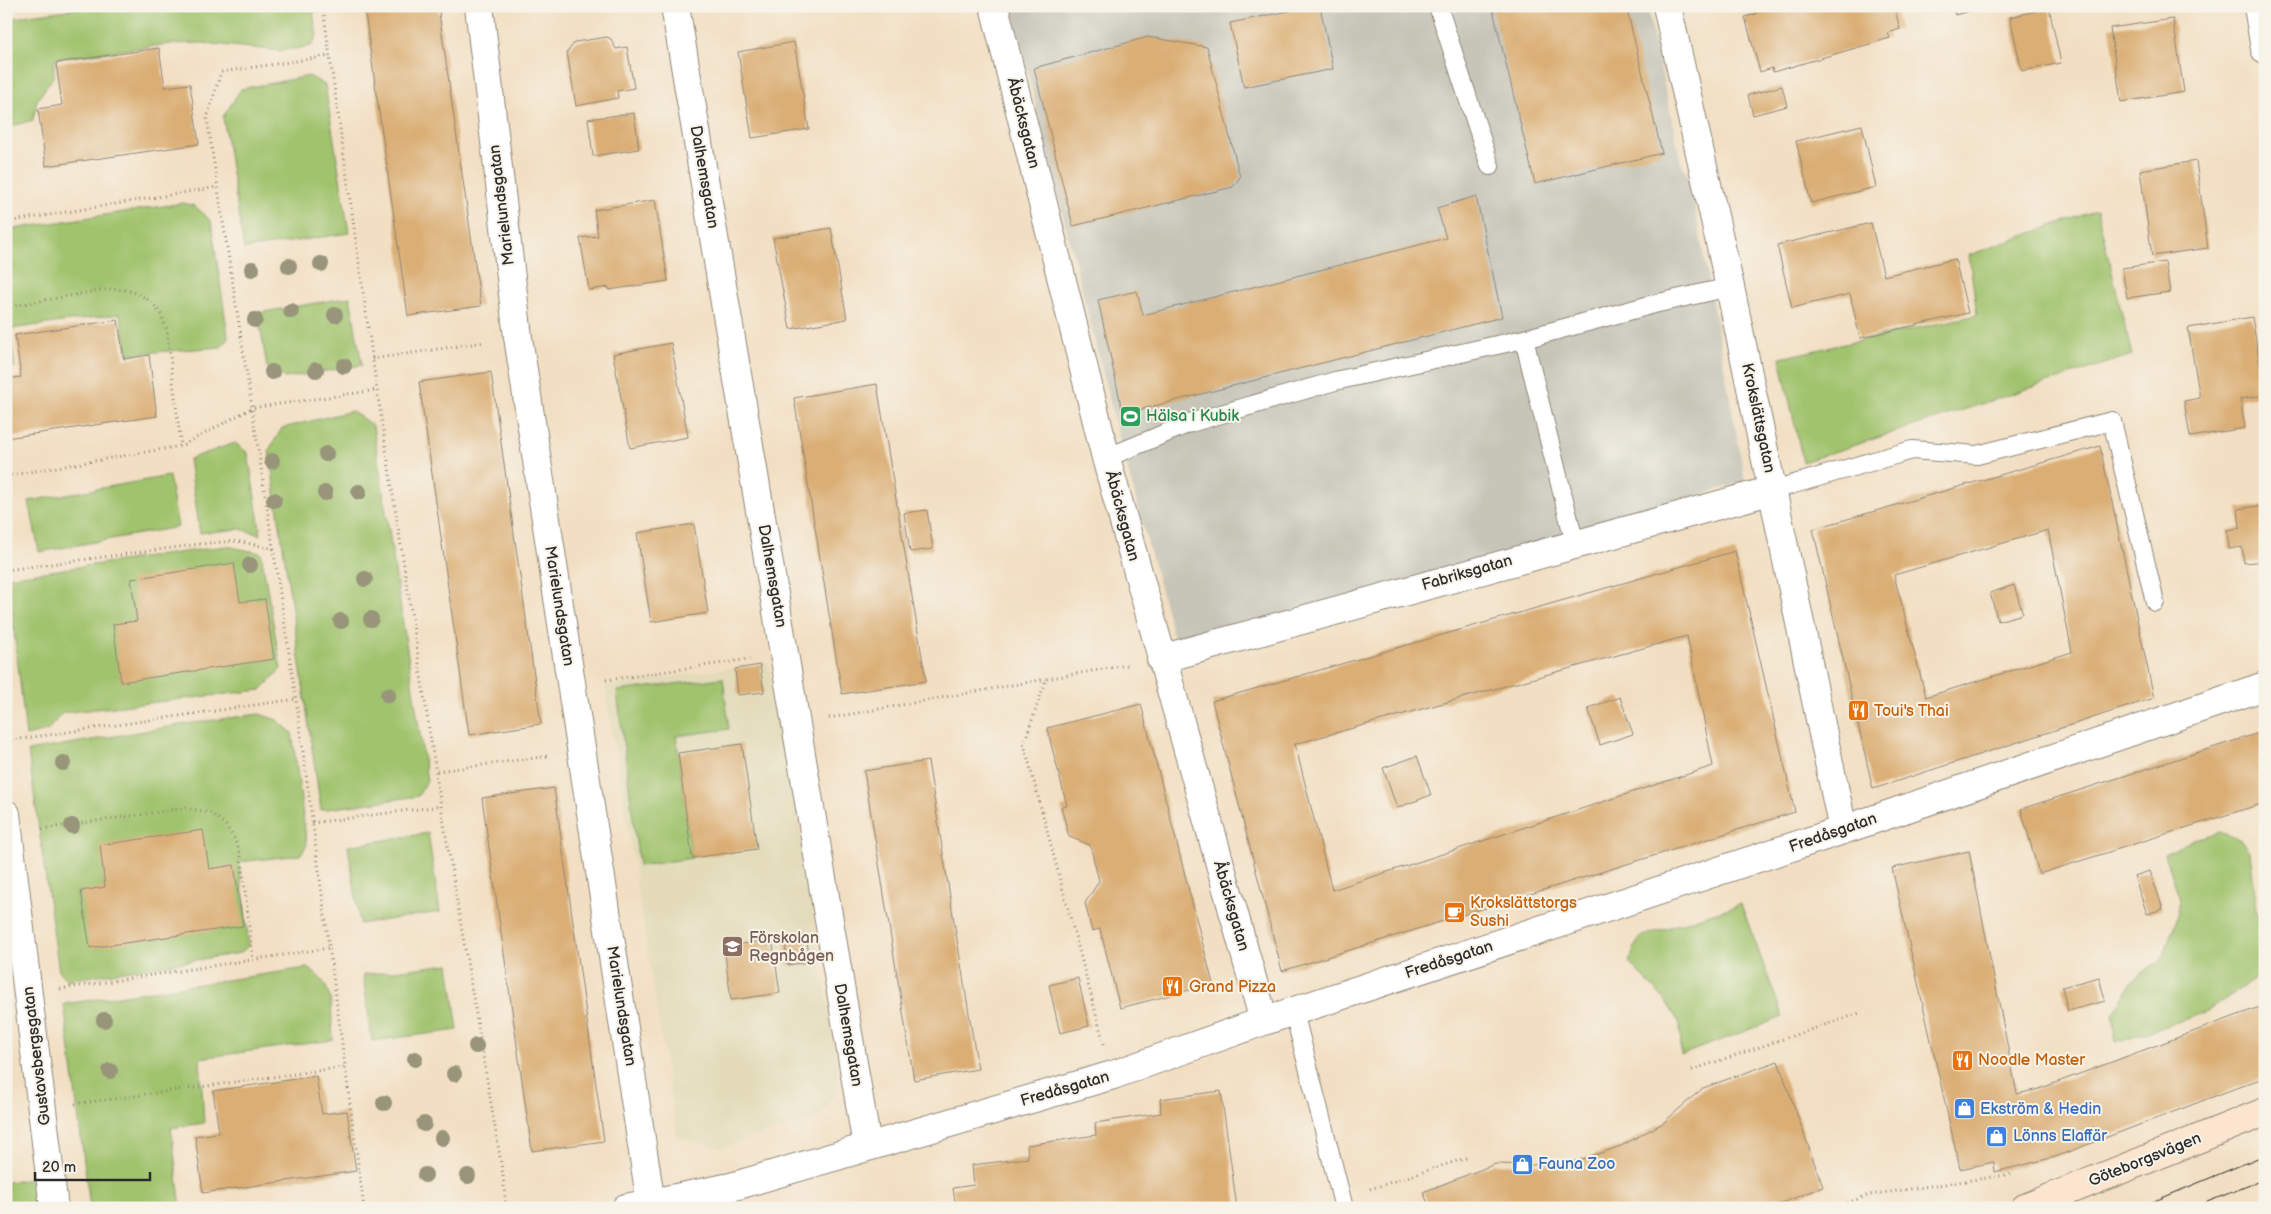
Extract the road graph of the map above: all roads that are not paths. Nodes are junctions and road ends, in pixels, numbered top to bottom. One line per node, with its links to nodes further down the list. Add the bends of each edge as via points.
1 (479, 6): 24 (street, Marielundsgatan, via 518,337 582,751)
2 (675, 6): 22 (street, Dalhemsgatan)
3 (994, 6): 11 (street, Åbäcksgatan)
4 (1438, 6): 8 (lane)
5 (1667, 6): 9 (street, Krokslättsgatan)
6 (2258, 6): 7 (street)
7 (2265, 49)
8 (1490, 166)
9 (1730, 287): 10 (lane); 12 (street, Krokslättsgatan)
10 (1524, 339): 11 (lane, via 1335,381 1190,423); 13 (lane)
11 (1106, 458): 15 (street, Åbäcksgatan)
12 (1773, 490): 13 (street, Fabriksgatan); 14 (lane, via 1912,450 1977,455 2112,422); 18 (street, Krokslättsgatan)
13 (1574, 544): 15 (street, Fabriksgatan)
14 (2156, 602)
15 (1161, 659): 20 (street, Åbäcksgatan)
16 (2265, 686): 18 (street, Fredåsgatan)
17 (8, 824): 25 (street, Gustavsbergsgatan)
18 (1843, 830): 19 (street, Fredåsgatan)
19 (1294, 1012): 20 (street, Fredåsgatan); 23 (lane)
20 (1264, 1021): 22 (street, Fredåsgatan, via 1113,1076)
21 (2265, 1112): 26 (main road, Göteborgsvägen)
22 (867, 1146): 24 (street, Fredåsgatan, via 731,1187)
23 (1342, 1203)
24 (638, 1206)
25 (54, 1208)
26 (2025, 1208)

